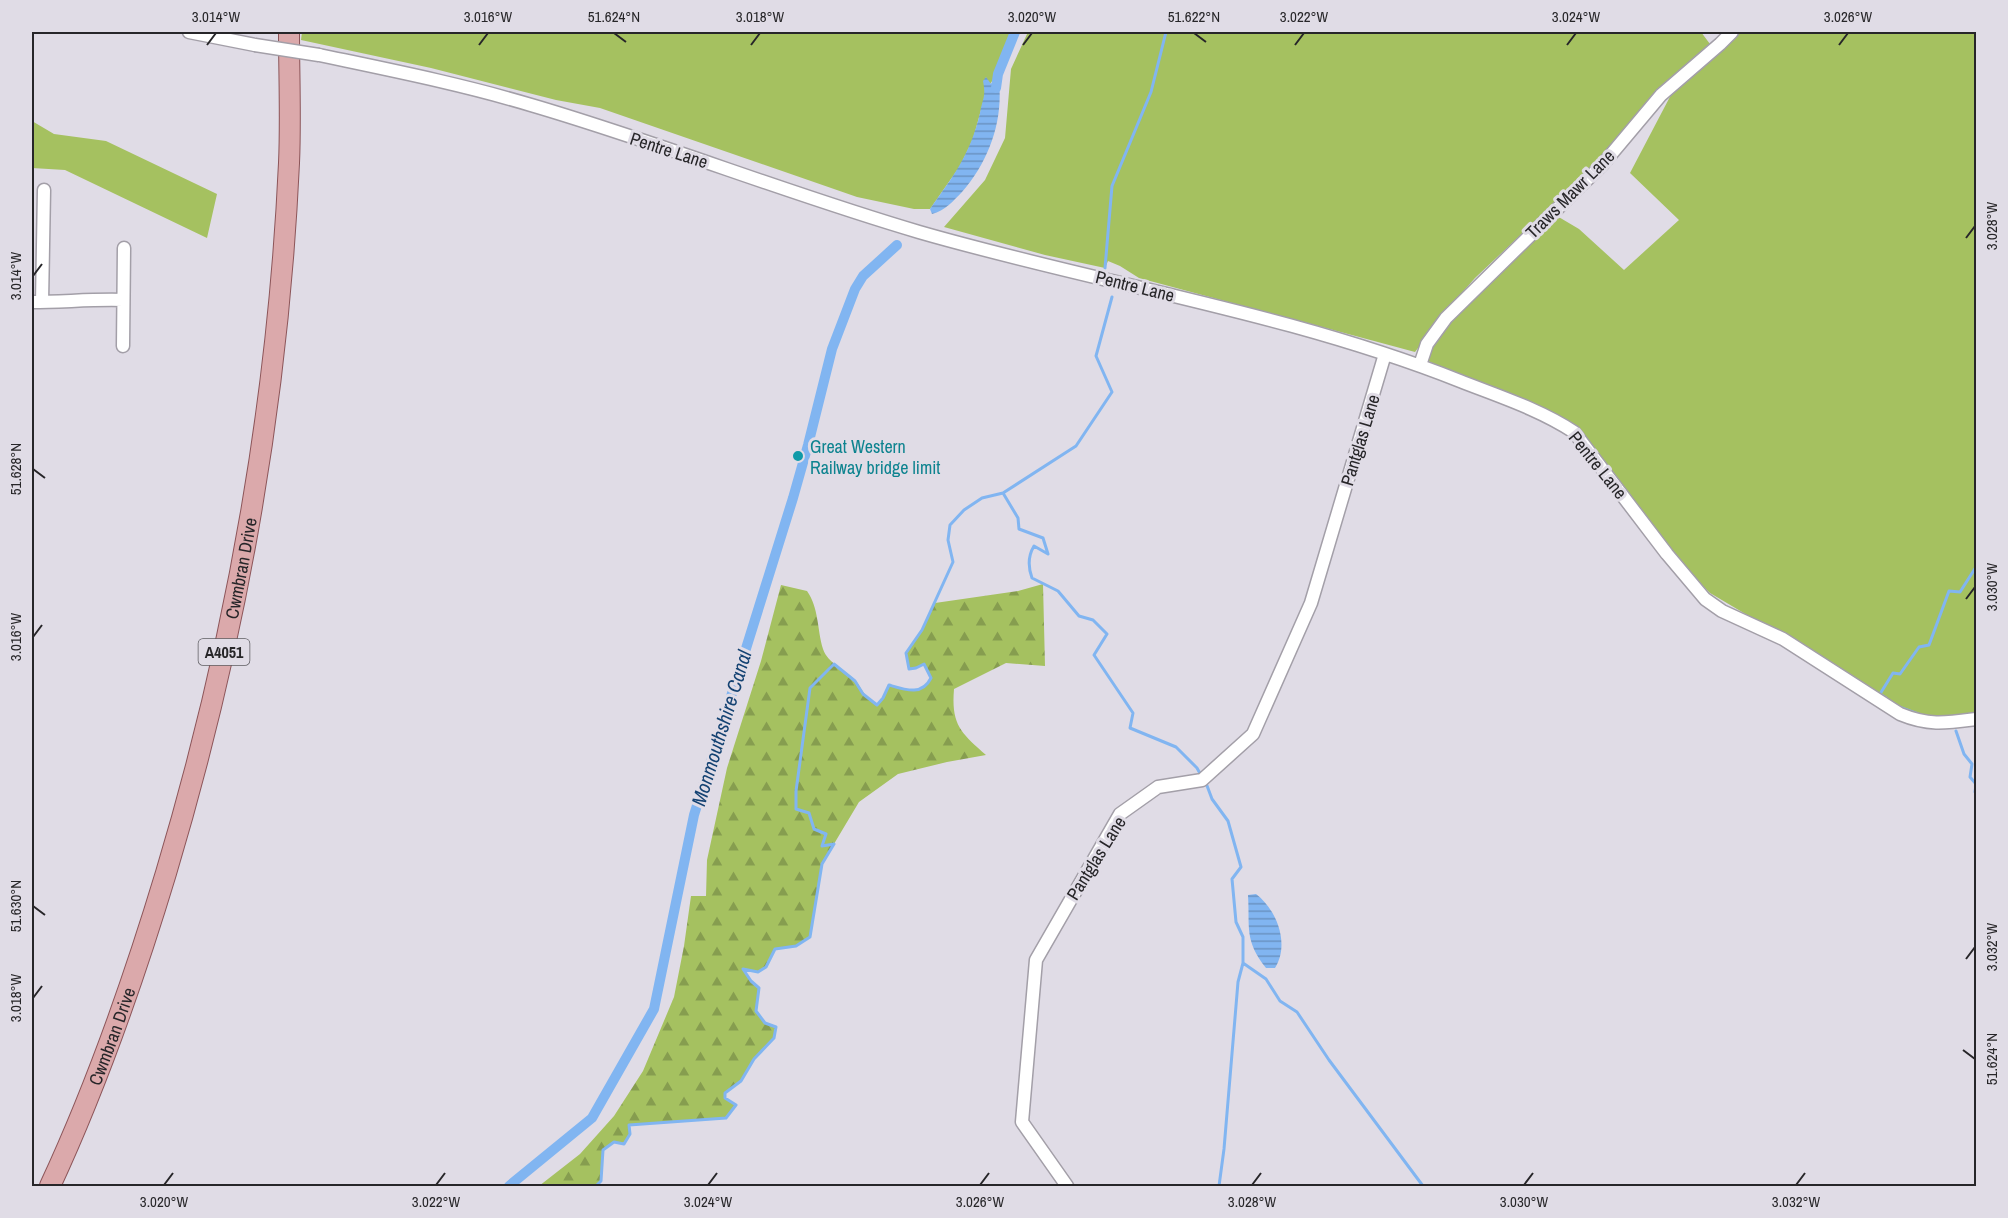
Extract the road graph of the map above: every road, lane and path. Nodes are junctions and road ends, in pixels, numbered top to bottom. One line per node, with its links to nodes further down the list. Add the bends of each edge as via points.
1 (189, 32): 9 (street, Pentre Lane, bridge, via 395,71 530,105 921,232 1252,315)
2 (289, 32): 12 (main road, Cwmbran Drive / A4051, via 289,162 279,290 265,422 239,583 190,791 147,936 114,1031)
3 (1732, 32): 10 (street, Traws Mawr Lane, via 1661,95 1603,164 1446,318 1427,344)
4 (44, 190): 7 (street)
5 (124, 248): 6 (street)
6 (123, 300): 7 (street); 8 (street)
7 (37, 302)
8 (123, 346)
9 (1385, 354): 10 (street, Pentre Lane); 13 (street, Pantglas Lane, via 1311,603 1253,734 1202,780 1158,787 1120,814 1036,960 1022,1122)
10 (1420, 365): 11 (street, Pentre Lane, via 1532,410 1574,432 1667,554 1705,598 1722,611 1783,639 1900,714 1942,724)
11 (1977, 718)
12 (51, 1186)
13 (1067, 1186)

